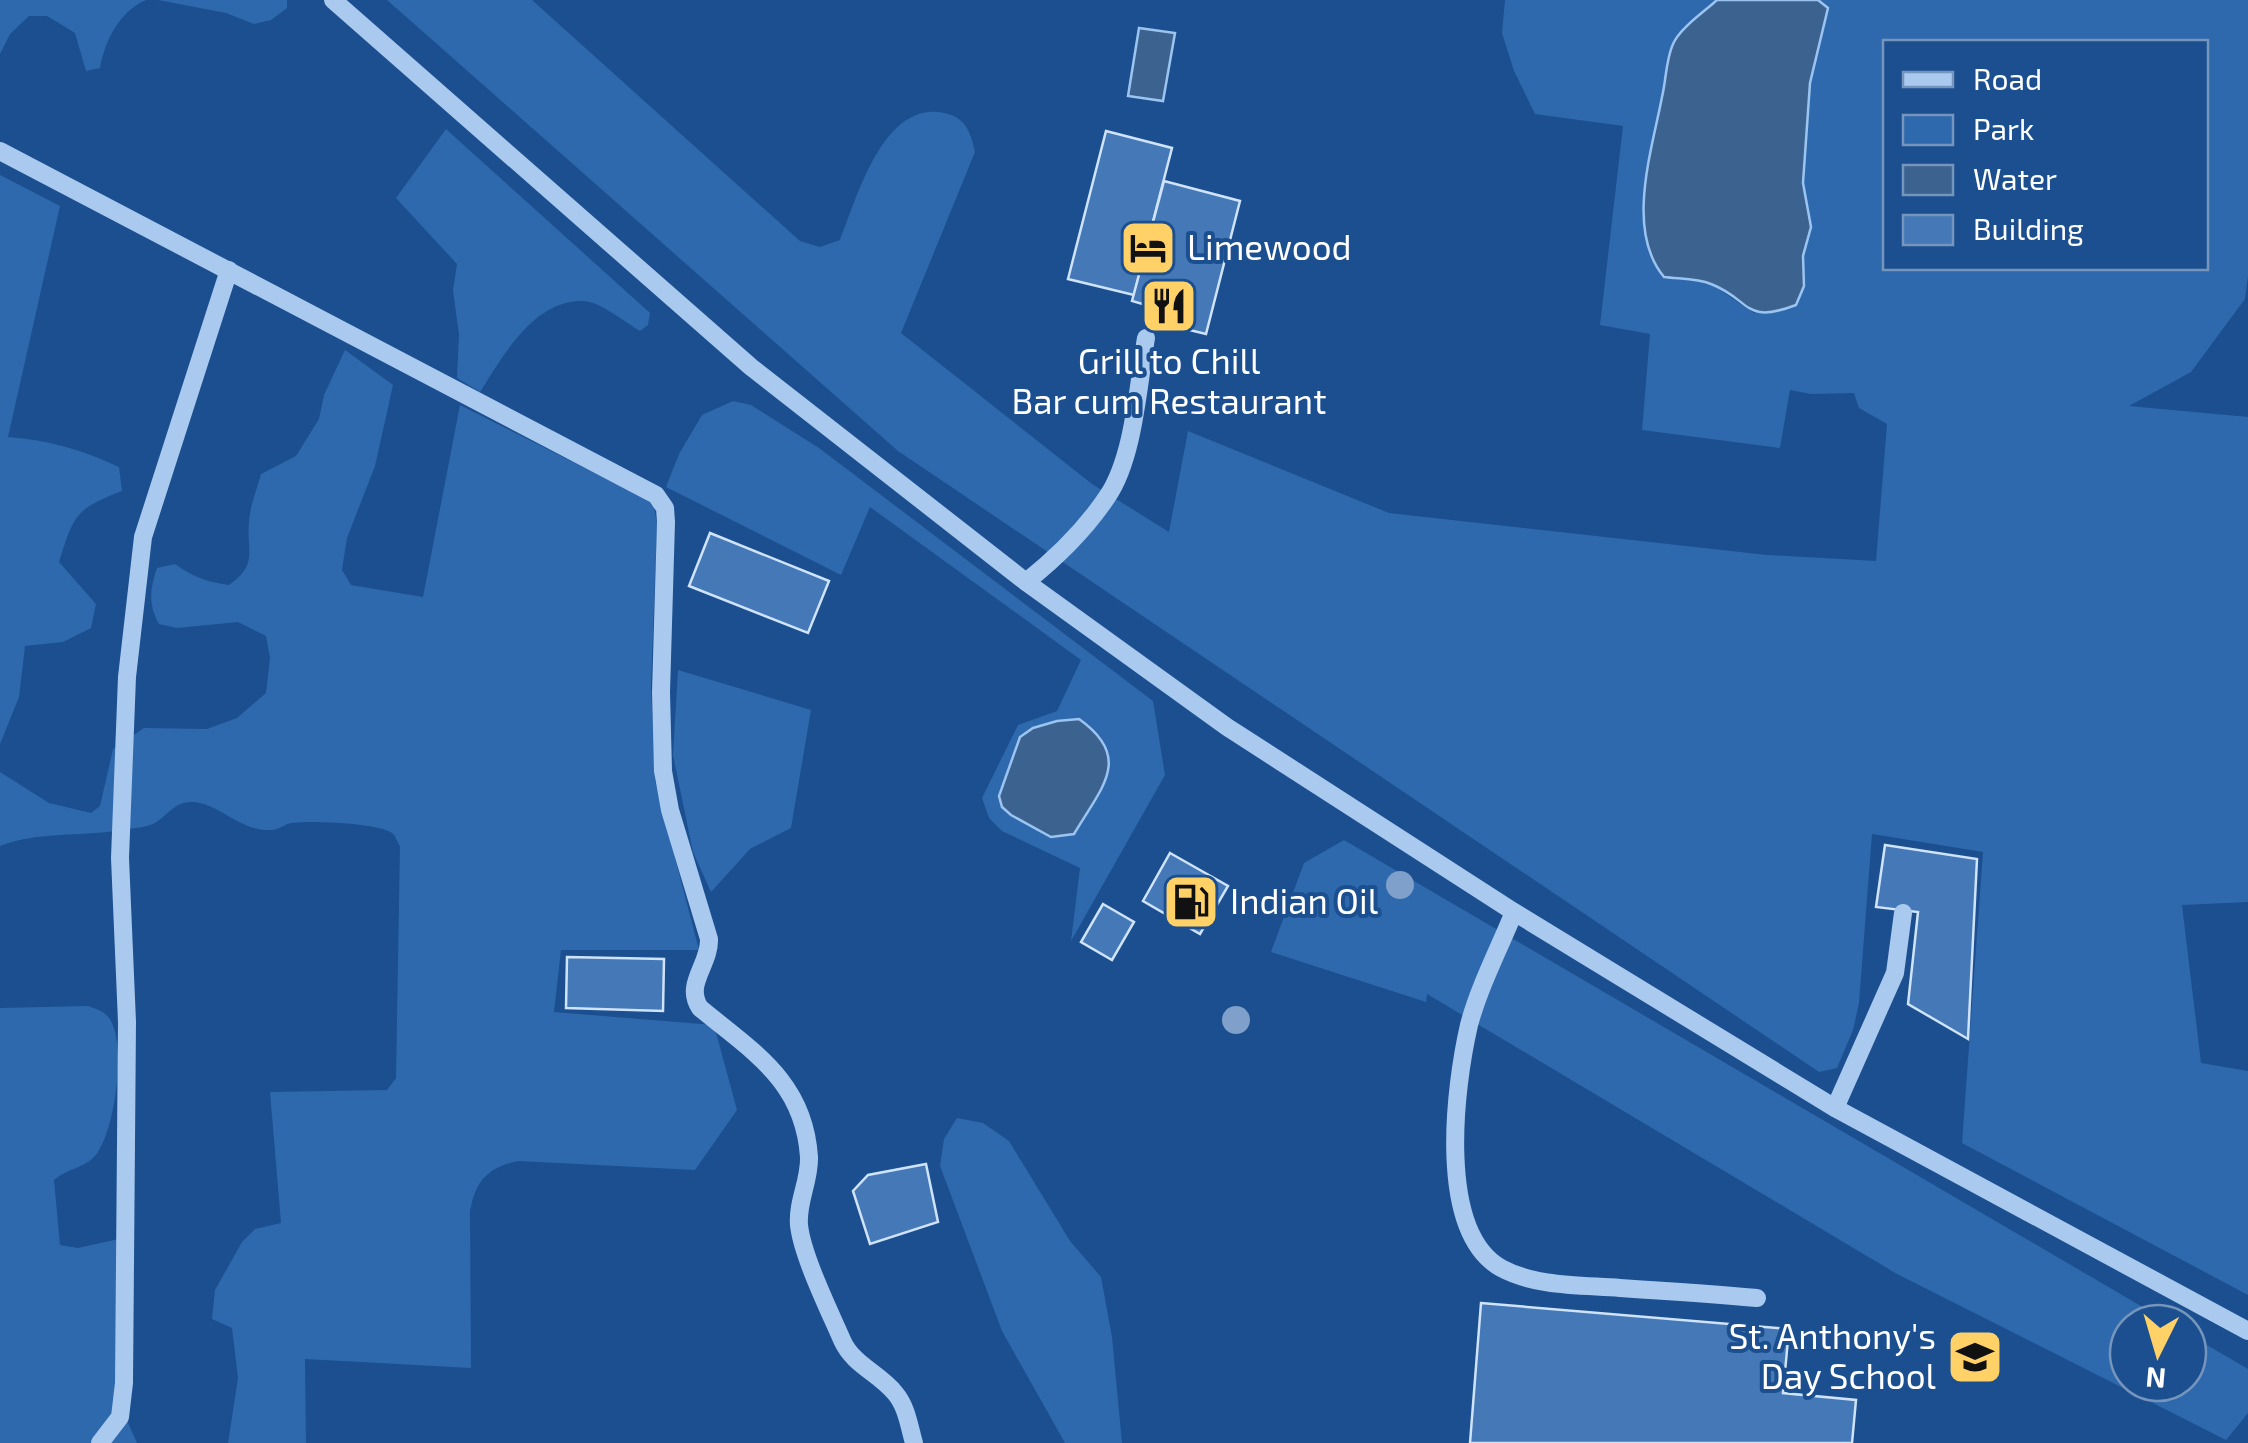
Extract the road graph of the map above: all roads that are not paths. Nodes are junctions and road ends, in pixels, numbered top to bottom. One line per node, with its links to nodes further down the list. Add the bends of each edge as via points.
1 (332, 0): 5 (street, via 751,367)
2 (0, 151): 3 (street)
3 (229, 270): 11 (street, via 155,493 136,583 120,858 124,1383 120,1417); 12 (street, via 662,502 663,771 710,940 694,998 763,1058 792,1094 809,1159 799,1214 802,1240 844,1345 894,1392)
4 (1146, 338): 5 (street, via 1109,496)
5 (1026, 582): 6 (street, via 1330,796)
6 (1514, 912): 8 (street); 9 (street, via 1470,1021 1458,1082 1464,1218 1479,1250 1526,1278)
7 (1903, 913): 8 (street, via 1897,964)
8 (1835, 1108): 10 (street)
9 (1757, 1298)
10 (2248, 1331)
11 (100, 1443)
12 (914, 1443)

